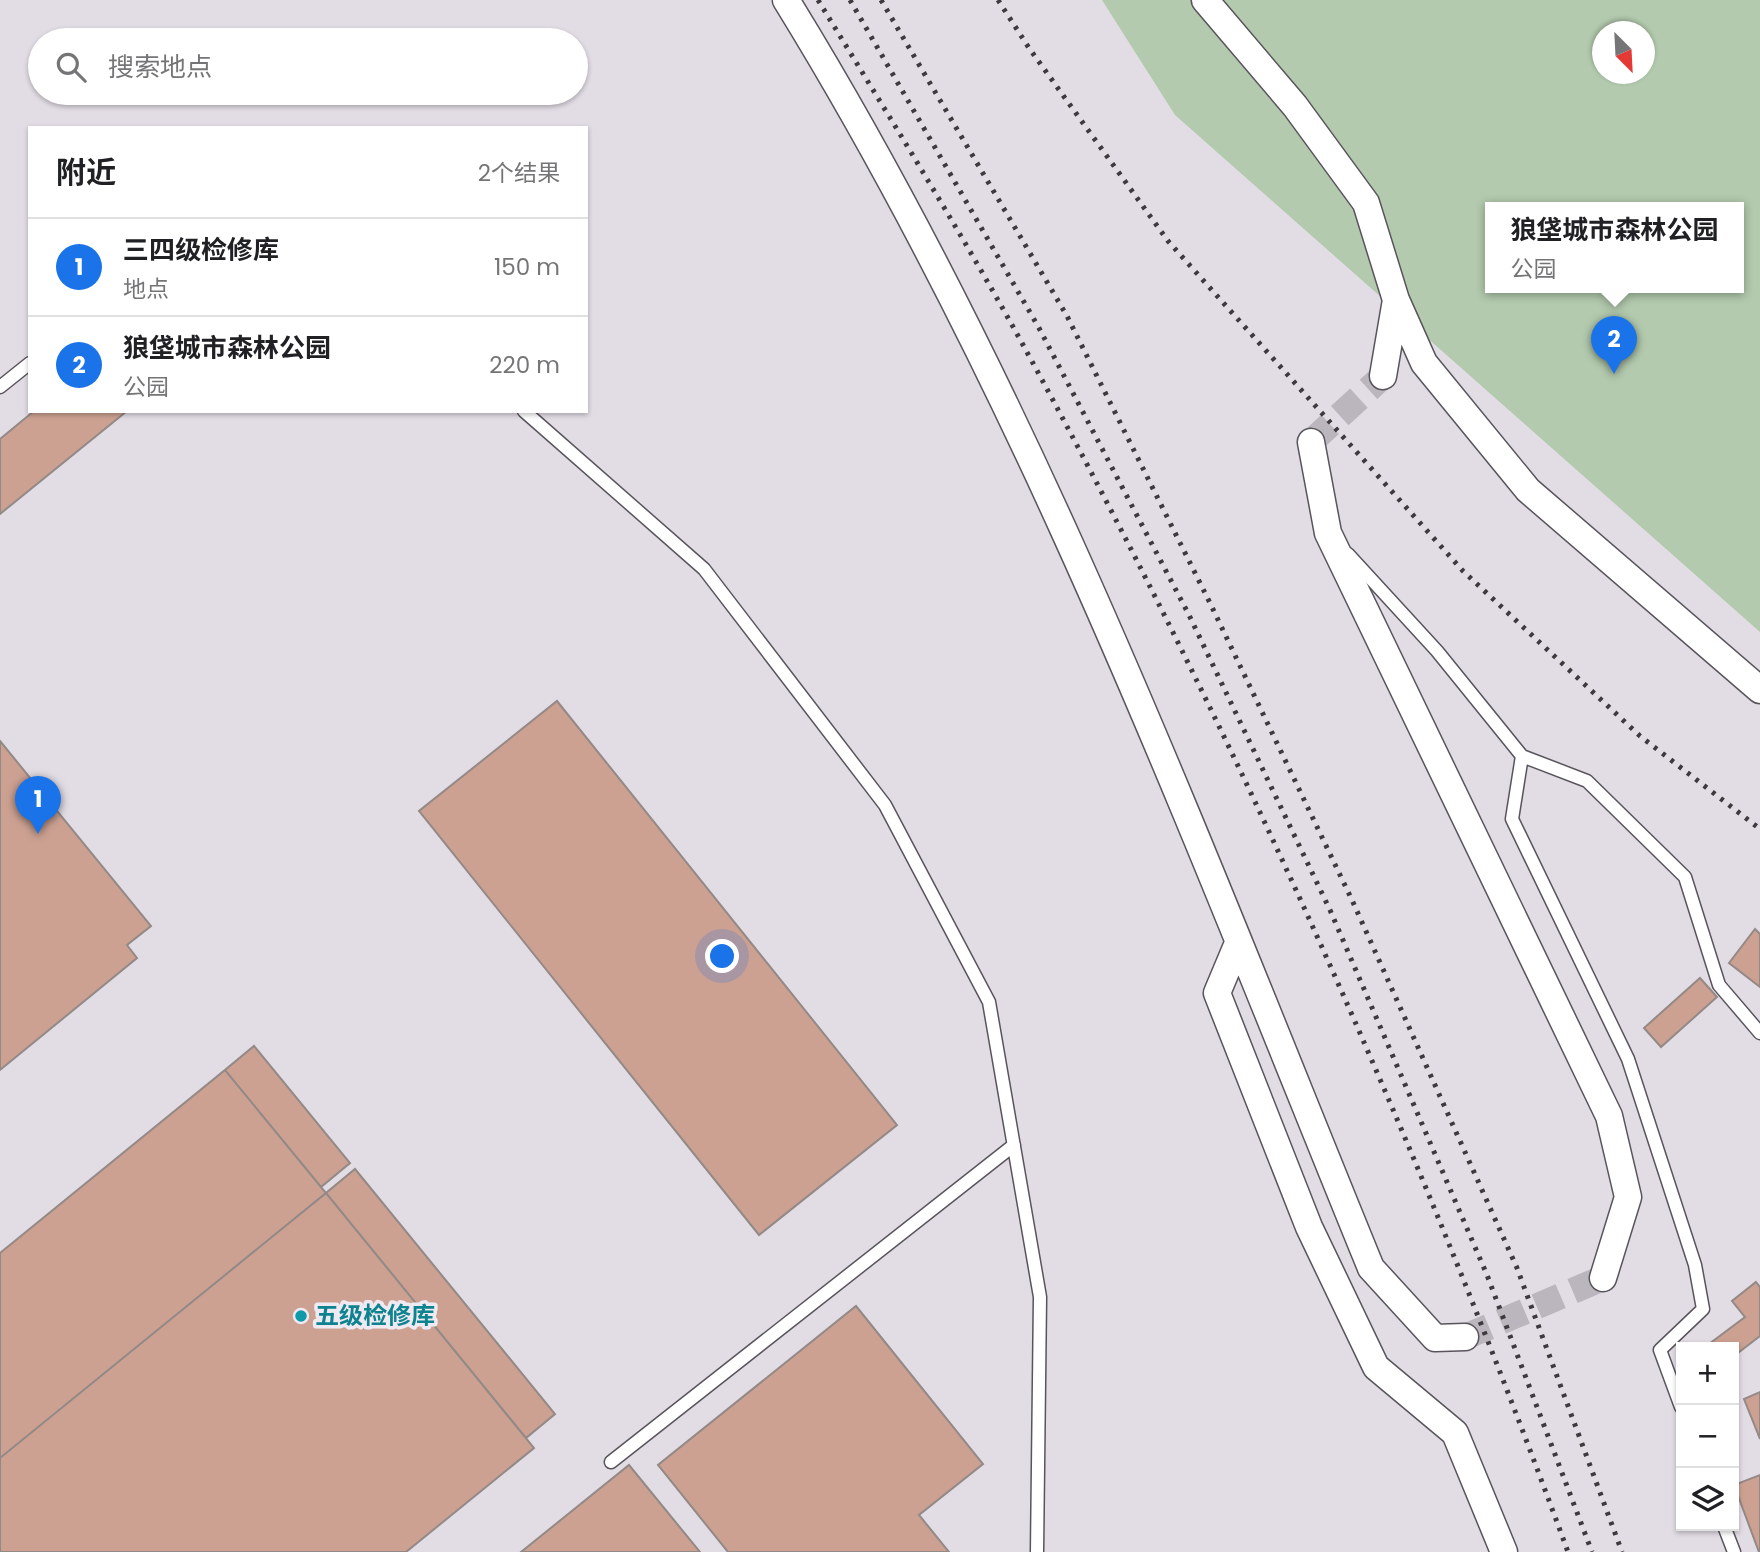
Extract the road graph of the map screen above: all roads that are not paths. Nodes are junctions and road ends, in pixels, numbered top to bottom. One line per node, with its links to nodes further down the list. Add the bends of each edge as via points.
1 (786, 0): 12 (street, via 960,308 1125,667)
2 (1205, 0): 3 (street, via 1295,106 1366,203)
3 (1396, 300): 5 (street); 10 (street, via 1424,362 1528,490)
4 (28, 365): 6 (lane)
5 (1383, 376)
6 (0, 387)
7 (526, 413): 14 (lane, via 704,569 885,805 989,1002)
8 (1311, 442): 9 (street)
9 (1328, 533): 11 (lane, via 1437,651); 15 (street, via 1609,1116 1628,1197)
10 (1760, 690)
11 (1522, 756): 13 (lane, via 1587,781 1685,877 1719,985); 17 (lane, via 1512,819 1628,1059 1695,1265 1703,1308 1660,1350)
12 (1238, 943): 16 (street, via 1371,1268 1436,1338); 21 (street, via 1217,993 1310,1227 1376,1367 1455,1433)
13 (1760, 1033)
14 (1014, 1145): 18 (lane); 20 (lane, via 1040,1297)
15 (1603, 1278)
16 (1465, 1337)
17 (1680, 1405)
18 (611, 1462)
19 (1726, 1531): 22 (lane)
20 (1037, 1552)
21 (1504, 1552)
22 (1734, 1552)

